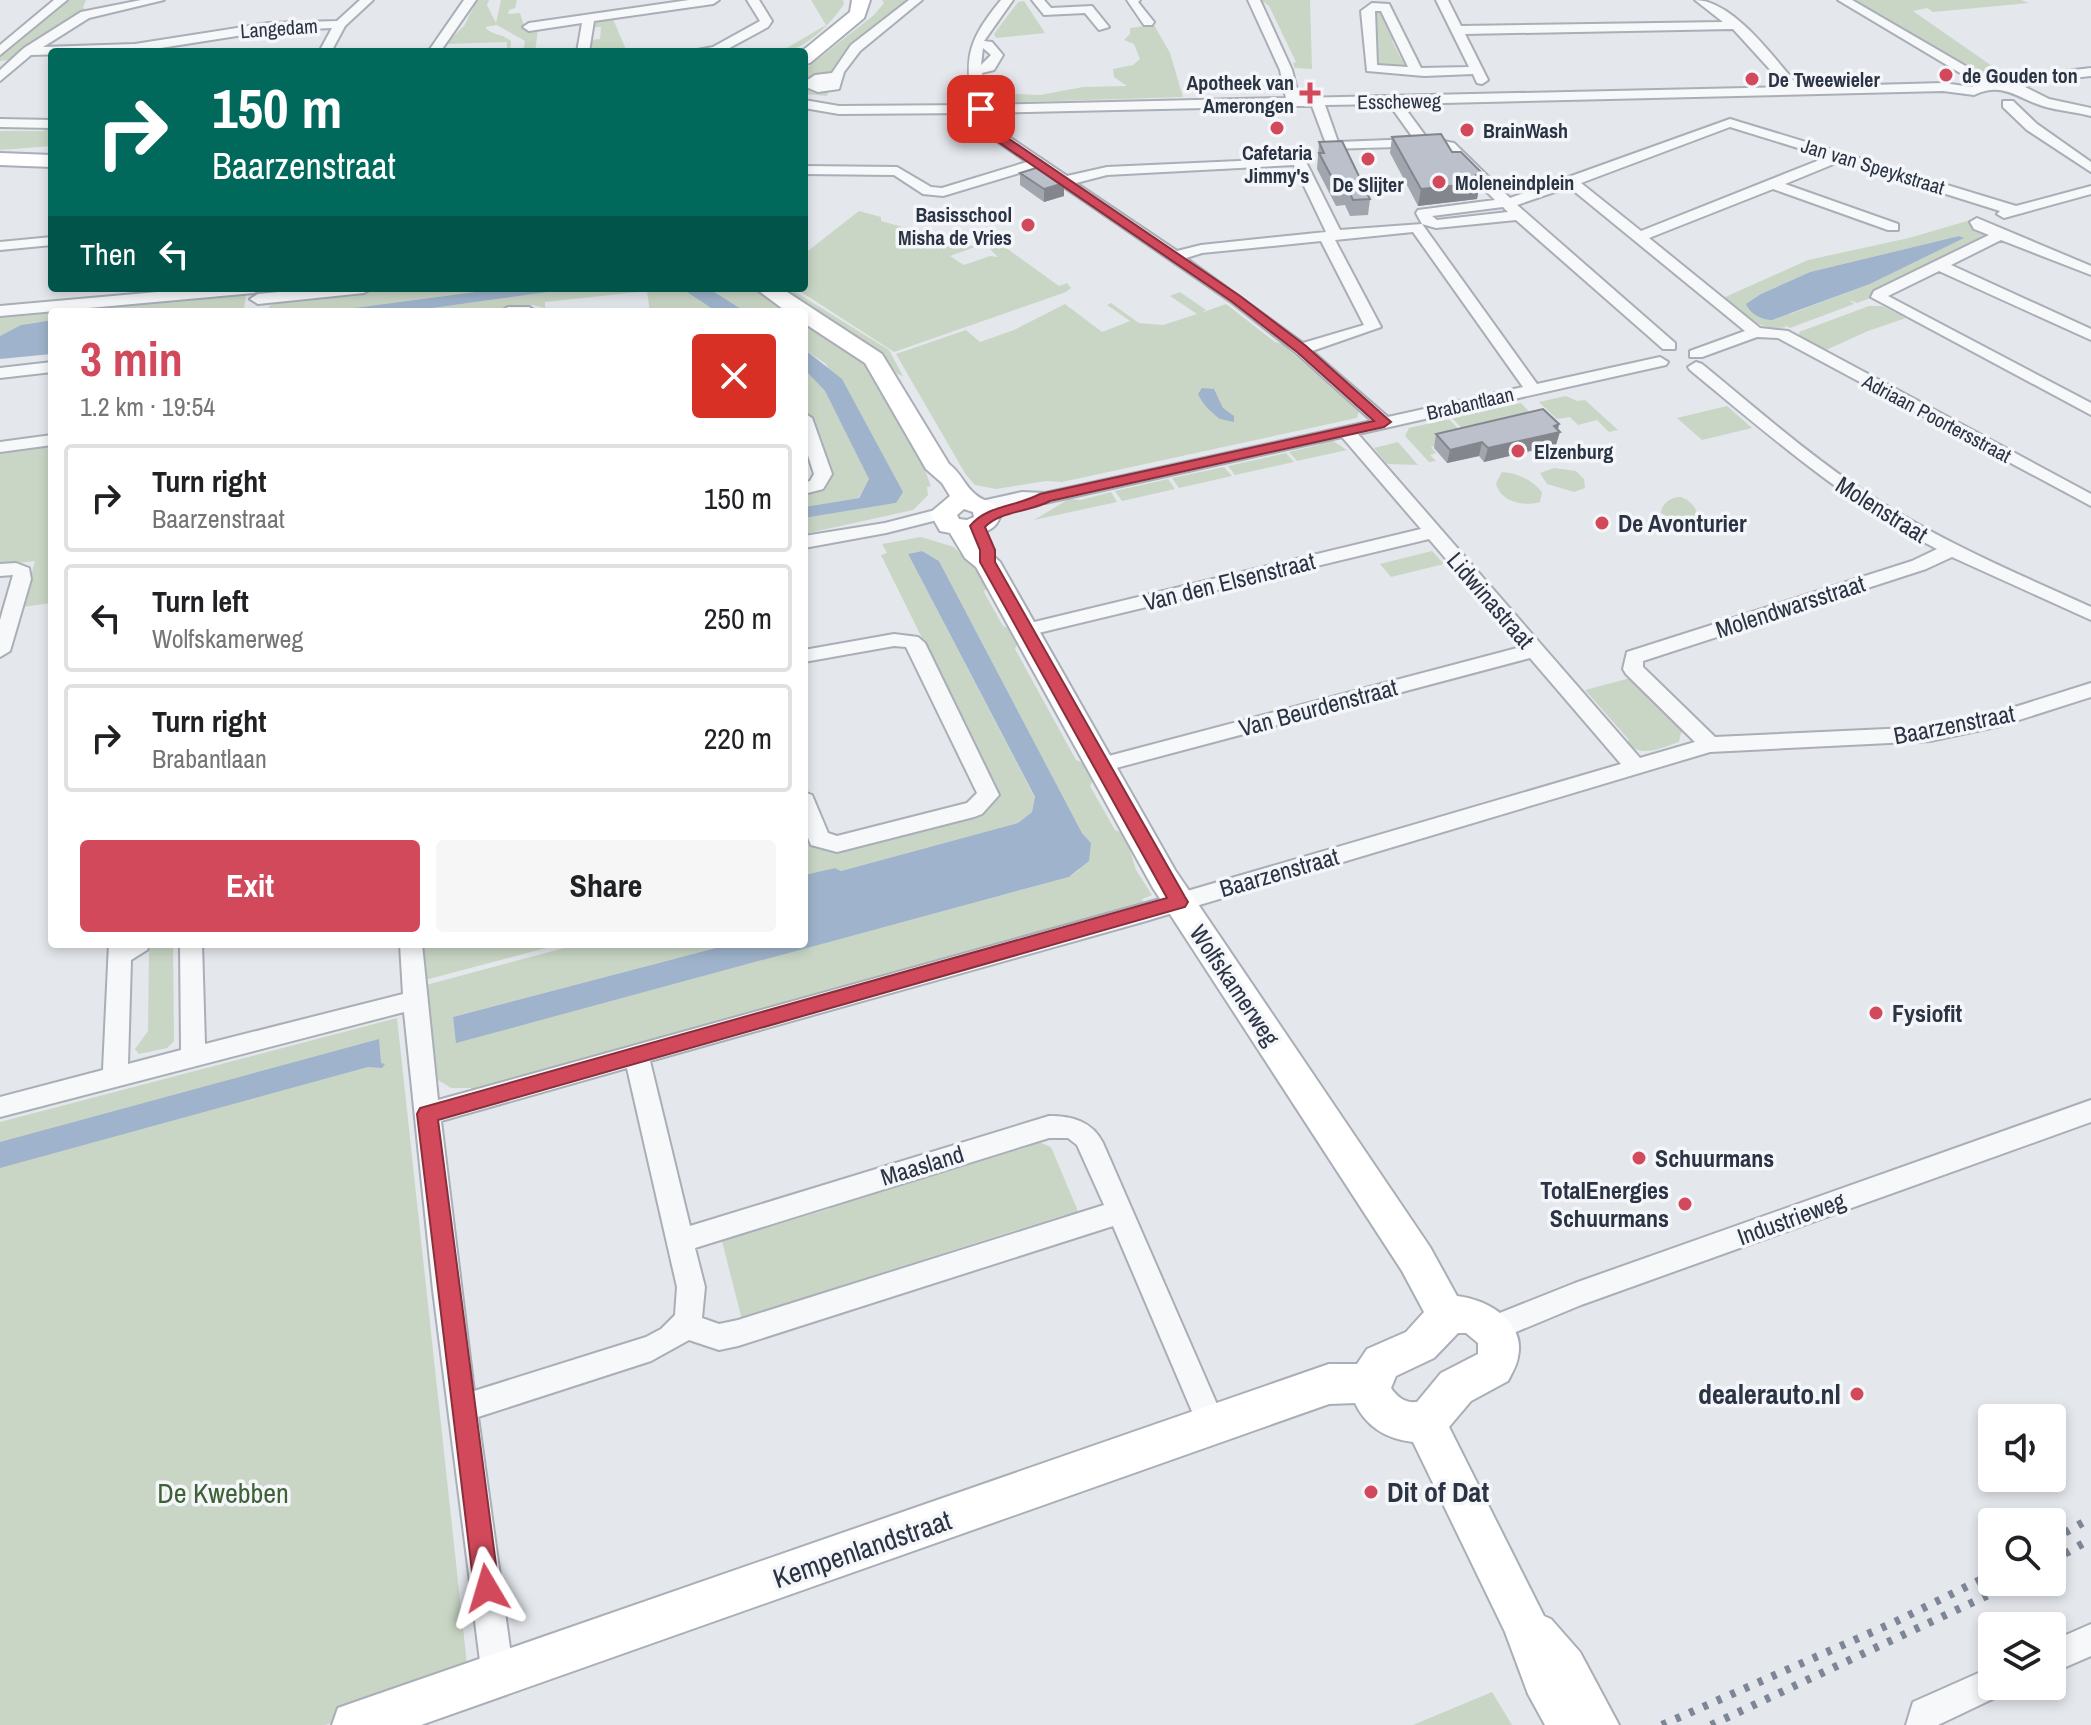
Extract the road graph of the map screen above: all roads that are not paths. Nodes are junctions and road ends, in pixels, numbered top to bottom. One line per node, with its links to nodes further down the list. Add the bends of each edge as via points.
1 (61, 0): 32 (street)
2 (158, 0): 16 (street)
3 (367, 0): 19 (street)
4 (470, 0): 29 (street)
5 (713, 0): 17 (street)
6 (753, 0): 31 (street, via 764,24)
7 (861, 0): 35 (main road, via 858,14)
8 (916, 0): 41 (street, via 857,47)
9 (1007, 0): 25 (street)
10 (1038, 0): 22 (street, via 1048,12 1088,9)
11 (1134, 0): 18 (street)
12 (1254, 0): 51 (street, via 1288,73)
13 (1442, 0): 23 (street)
14 (1701, 0): 20 (street)
15 (1844, 0): 43 (street)
16 (92, 6): 33 (street)
17 (588, 20): 21 (street); 30 (street)
18 (1148, 22)
19 (340, 24): 24 (street, Langedam); 28 (street)
20 (1737, 25): 23 (street); 45 (street)
21 (529, 27)
22 (1103, 27)
23 (1455, 30): 38 (street)
24 (213, 35): 26 (street, Langedam); 27 (street)
25 (977, 43): 37 (street); 37 (street, via 995,49 997,55 990,67)
26 (145, 48)
27 (221, 48)
28 (327, 48)
29 (437, 48)
30 (584, 48)
31 (720, 48)
32 (0, 51)
33 (28, 51): 34 (street, Langedam); 36 (street)
34 (48, 51)
35 (808, 56)
36 (6, 64): 42 (street)
37 (977, 70): 55 (street)
38 (1477, 70): 39 (street); 48 (street)
39 (1416, 71): 39 (street, via 1371,68 1367,11 1372,7 1390,12)
40 (2091, 72): 44 (street, via 2031,79)
41 (835, 76)
42 (0, 77)
43 (1991, 86): 44 (street); 46 (street)
44 (2014, 88): 49 (street)
45 (1796, 91): 46 (street, Esscheweg); 47 (street, Esscheweg)
46 (1974, 91): 53 (street)
47 (1710, 93): 48 (street, Esscheweg); 58 (street)
48 (1492, 99): 50 (street, Esscheweg)
49 (2039, 100): 53 (street); 56 (street)
50 (1393, 101): 52 (street, Esscheweg); 60 (street)
51 (1294, 103): 52 (street, Esscheweg); 55 (street, Esscheweg)
52 (1318, 103): 60 (street, via 1333,146)
53 (2008, 104): 65 (street)
54 (808, 106): 55 (street, Esscheweg)
55 (981, 109): 64 (street, via 987,128)
56 (2091, 112)
57 (0, 123): 59 (street)
58 (1730, 123): 61 (street, Jan van Speykstraat); 68 (street)
59 (48, 124)
60 (1423, 142): 71 (street, via 1449,146)
61 (1840, 157): 69 (street); 72 (street, Jan van Speykstraat)
62 (0, 159): 63 (main road)
63 (48, 161)
64 (1037, 163): 66 (street, via 943,192 928,191 897,171); 67 (street)
65 (2091, 168)
66 (808, 170)
67 (1065, 181): 76 (street, via 1107,171 1299,161); 80 (street)
68 (1571, 182): 71 (street); 77 (street)
69 (1773, 184): 74 (street); 77 (street)
70 (2091, 190): 72 (street)
71 (1507, 204): 73 (street, Molenstraat); 73 (street, via 1423,213 1436,224)
72 (2016, 211): 75 (street, via 1977,222)
73 (1519, 215): 94 (street, Molenstraat)
74 (1893, 227)
75 (2000, 235): 81 (street); 82 (street)
76 (1331, 236): 80 (street); 93 (street, via 1373,327); 97 (street, via 1417,227)
77 (1639, 237): 91 (street)
78 (48, 241): 79 (street)
79 (0, 246)
80 (1176, 256): 93 (street)
81 (1939, 265): 92 (street); 98 (street, via 1879,297)
82 (2091, 271)
83 (316, 292): 85 (street)
84 (772, 292): 88 (main road, Wolfskamerweg)
85 (257, 297): 87 (street)
86 (48, 308): 89 (street)
87 (55, 308)
88 (796, 308)
89 (0, 311)
90 (808, 316): 106 (main road, Wolfskamerweg, via 874,359 939,469 938,481)
91 (1756, 332): 94 (street, Brabantlaan); 105 (street, Adriaan Poortersstraat, via 1782,334)
92 (2091, 335)
93 (1301, 349): 99 (street)
94 (1679, 361): 97 (street, Brabantlaan); 109 (street, Molenstraat, via 1827,474)
95 (48, 367): 96 (street)
96 (0, 373)
97 (1532, 389): 99 (street, Brabantlaan)
98 (2091, 410)
99 (1384, 422): 101 (street, Brabantlaan)
100 (808, 430): 104 (street, via 823,474 817,485)
101 (1346, 431): 106 (street, Brabantlaan, via 1045,498 1029,506); 107 (street, Lidwinastraat)
102 (48, 441): 103 (street)
103 (0, 447)
104 (808, 488)
105 (2091, 501)
106 (964, 515): 108 (street, Brabantlaan, via 906,530 886,528); 112 (main road, Wolfskamerweg, via 974,552 987,562)
107 (1433, 532): 112 (street, Van den Elsenstraat); 113 (street, Lidwinastraat)
108 (808, 541)
109 (1951, 550): 111 (street, Molenstraat); 117 (street, Molendwarsstraat, via 1919,565 1639,654 1631,663 1633,669)
110 (0, 570): 114 (street, via 16,569 22,579)
111 (2091, 614)
112 (1026, 630): 118 (main road, Wolfskamerweg)
113 (1535, 650): 118 (street, Van Beurdenstraat); 119 (street, Lidwinastraat)
114 (0, 651)
115 (808, 655): 120 (street, via 911,641 987,788 986,800 974,809 837,844 819,839)
116 (2091, 690): 117 (street, Baarzenstraat, via 1934,733)
117 (1710, 745): 119 (street, Baarzenstraat)
118 (1101, 765): 121 (main road, Wolfskamerweg)
119 (1637, 769): 121 (street, Baarzenstraat)
120 (808, 810)
121 (1179, 902): 126 (street, Baarzenstraat); 134 (main road, Wolfskamerweg, via 1416,1259)
122 (126, 948): 128 (street)
123 (191, 948): 127 (street)
124 (411, 948): 125 (street)
125 (415, 1000): 127 (street); 131 (street)
126 (636, 1055): 131 (street, Baarzenstraat); 133 (street)
127 (193, 1056): 128 (street)
128 (115, 1076): 129 (street)
129 (0, 1107)
130 (2091, 1111): 136 (street, Industrieweg)
131 (427, 1114): 138 (street)
132 (1119, 1212): 133 (street, Maasland, via 1082,1133 1058,1126); 135 (street, via 738,1333 719,1337); 140 (street, Maasland)
133 (680, 1241): 135 (street, via 692,1307)
134 (1447, 1316): 136 (main road, via 1466,1314); 137 (main road, via 1414,1349 1378,1365)
135 (686, 1326): 138 (street, via 651,1348)
136 (1492, 1329): 139 (main road, via 1500,1349 1494,1367 1455,1387)
137 (1370, 1383): 139 (main road, via 1385,1413 1407,1423); 140 (main road, Kempenlandstraat, via 1329,1384)
138 (464, 1408): 144 (street)
139 (1424, 1421): 141 (main road)
140 (1212, 1425): 144 (main road, Kempenlandstraat)
141 (1525, 1624): 147 (main road, via 1544,1678); 148 (main road, via 1564,1668)
142 (2091, 1640): 143 (street)
143 (2066, 1651)
144 (498, 1677): 146 (main road, Kempenlandstraat)
145 (1978, 1689): 149 (street, via 1924,1713)
146 (355, 1725)
147 (1571, 1725)
148 (1596, 1725)
149 (1922, 1725)

